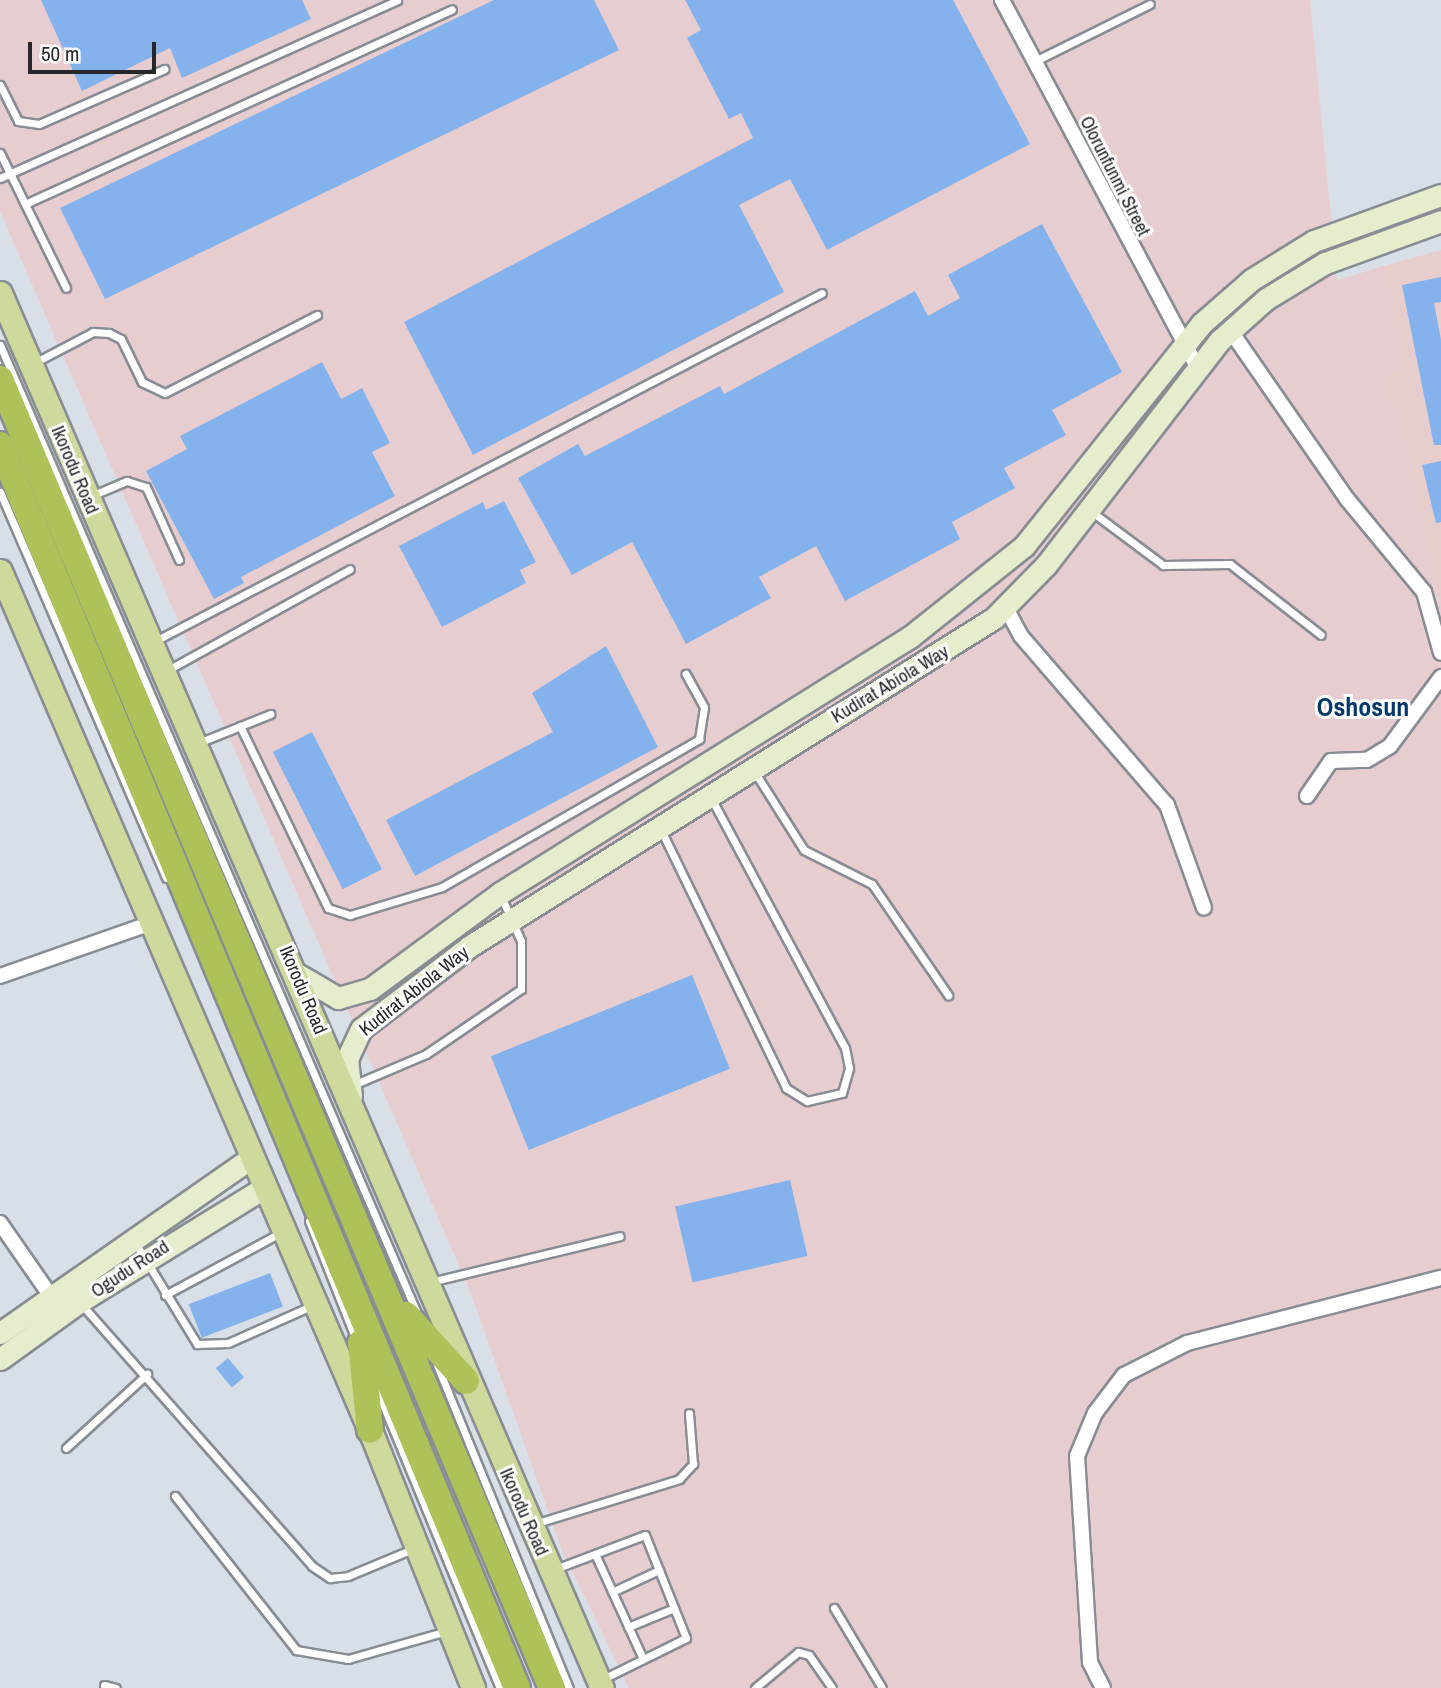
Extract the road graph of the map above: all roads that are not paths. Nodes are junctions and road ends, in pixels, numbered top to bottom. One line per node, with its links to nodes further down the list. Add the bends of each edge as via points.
1 (397, 0): 9 (lane)
2 (1002, 0): 5 (street, Olorunfunmi Street)
3 (1150, 4): 5 (lane)
4 (452, 9): 12 (lane)
5 (1034, 62): 20 (street, Olorunfunmi Street)
6 (164, 69): 7 (lane, via 39,124 18,121)
7 (0, 85)
8 (0, 153): 9 (lane)
9 (10, 173): 10 (lane); 12 (lane)
10 (0, 178)
11 (1441, 195): 20 (main road, Kudirat Abiola Way, via 1314,242 1251,280)
12 (25, 204): 14 (lane)
13 (1441, 221): 18 (main road, Kudirat Abiola Way, via 1325,263)
14 (66, 288)
15 (0, 293): 21 (main road, Ikorodu Road)
16 (822, 293): 33 (lane)
17 (317, 315): 21 (lane, via 165,393 142,382 121,338 109,333 93,332)
18 (1230, 330): 22 (main road, Kudirat Abiola Way); 34 (street, via 1354,508 1424,592)
19 (0, 345): 74 (lane)
20 (1182, 347): 22 (street, Olorunfunmi Street); 46 (main road, Kudirat Abiola Way, via 1070,496 984,582 910,637)
21 (30, 365): 26 (main road, Ikorodu Road)
22 (1197, 367): 27 (main road, Kudirat Abiola Way)
23 (0, 379): 70 (highway, Ikorodu Road)
24 (0, 445): 72 (highway)
25 (0, 492): 45 (lane)
26 (87, 497): 28 (lane, via 127,481 146,488); 33 (main road, Ikorodu Road)
27 (1090, 510): 31 (main road, Kudirat Abiola Way); 32 (lane, via 1163,565 1230,564)
28 (179, 560)
29 (350, 569): 35 (lane)
30 (1, 576): 50 (main road)
31 (1006, 606): 41 (main road, Kudirat Abiola Way, via 927,663); 48 (street, via 1021,636 1167,805)
32 (1321, 635)
33 (149, 644): 35 (main road, Ikorodu Road)
34 (1441, 653)
35 (162, 672): 40 (main road, Ikorodu Road)
36 (686, 674): 39 (lane, via 704,707 706,725 699,739 442,887 350,915 328,908)
37 (1441, 677): 43 (street, via 1390,746 1367,760 1331,761)
38 (270, 713): 39 (lane)
39 (240, 726): 40 (lane)
40 (194, 744): 51 (main road, Ikorodu Road)
41 (752, 767): 42 (main road, Kudirat Abiola Way); 53 (lane, via 804,850 872,884)
42 (709, 794): 44 (main road, Kudirat Abiola Way); 44 (lane, via 845,1048 849,1068 842,1093 807,1101 786,1088)
43 (1307, 796)
44 (659, 825): 49 (main road, Kudirat Abiola Way)
45 (171, 889)
46 (500, 893): 49 (lane); 51 (main road, Kudirat Abiola Way, via 351,998 327,995)
47 (176, 900): 58 (lane)
48 (1204, 908)
49 (514, 916): 54 (main road, Kudirat Abiola Way, via 361,1028 346,1059); 54 (lane, via 525,965 521,989 426,1054)
50 (152, 923): 52 (street); 56 (main road)
51 (297, 974): 55 (main road, Ikorodu Road)
52 (0, 976)
53 (947, 995)
54 (349, 1087): 55 (main road, Kudirat Abiola Way)
55 (359, 1128): 66 (main road, Ikorodu Road)
56 (252, 1157): 57 (main road); 63 (main road, Ogudu Road)
57 (265, 1187): 61 (main road); 64 (main road, Ogudu Road)
58 (297, 1190)
59 (307, 1216): 75 (lane)
60 (0, 1223): 67 (street)
61 (284, 1231): 68 (lane); 71 (main road)
62 (620, 1236): 66 (lane)
63 (132, 1237): 64 (lane); 67 (main road, Ogudu Road)
64 (144, 1259): 68 (lane); 69 (main road, Ogudu Road)
65 (1441, 1278): 105 (street, via 1187,1343 1124,1375 1095,1413 1077,1456 1090,1662)
66 (425, 1283): 78 (main road, Ikorodu Road)
67 (50, 1295): 73 (main road, Ogudu Road)
68 (165, 1295): 71 (lane, via 192,1341 210,1347)
69 (79, 1302): 76 (main road, Ogudu Road); 77 (lane)
70 (394, 1302): 74 (highway); 100 (highway, Ikorodu Road)
71 (315, 1304): 80 (main road)
72 (358, 1317): 75 (highway); 99 (highway)
73 (0, 1333)
74 (428, 1339): 78 (highway); 101 (lane)
75 (363, 1357): 80 (highway); 98 (lane)
76 (0, 1359)
77 (147, 1374): 81 (lane); 84 (lane, via 312,1566 330,1578 348,1576)
78 (466, 1381): 83 (main road, Ikorodu Road)
79 (690, 1413): 83 (lane, via 692,1464 679,1479)
80 (370, 1430): 84 (main road)
81 (66, 1448)
82 (176, 1496): 92 (lane, via 296,1650 348,1659)
83 (530, 1525): 87 (main road, Ikorodu Road)
84 (416, 1548): 92 (main road)
85 (595, 1554): 86 (lane, via 645,1535); 87 (lane); 88 (lane)
86 (659, 1570): 88 (lane); 89 (lane)
87 (550, 1571): 95 (main road, Ikorodu Road)
88 (612, 1592): 91 (lane)
89 (674, 1608): 91 (lane); 93 (lane, via 686,1638)
90 (834, 1608): 104 (lane)
91 (628, 1627): 93 (lane)
92 (448, 1631): 97 (main road)
93 (643, 1659): 95 (lane)
94 (104, 1685): 96 (lane)
95 (600, 1685)
96 (116, 1688)
97 (473, 1688)
98 (500, 1688)
99 (517, 1688)
100 (552, 1688)
101 (569, 1688)
102 (755, 1688): 103 (lane, via 798,1652 809,1655)
103 (832, 1688)
104 (882, 1688)
105 (1103, 1688)

